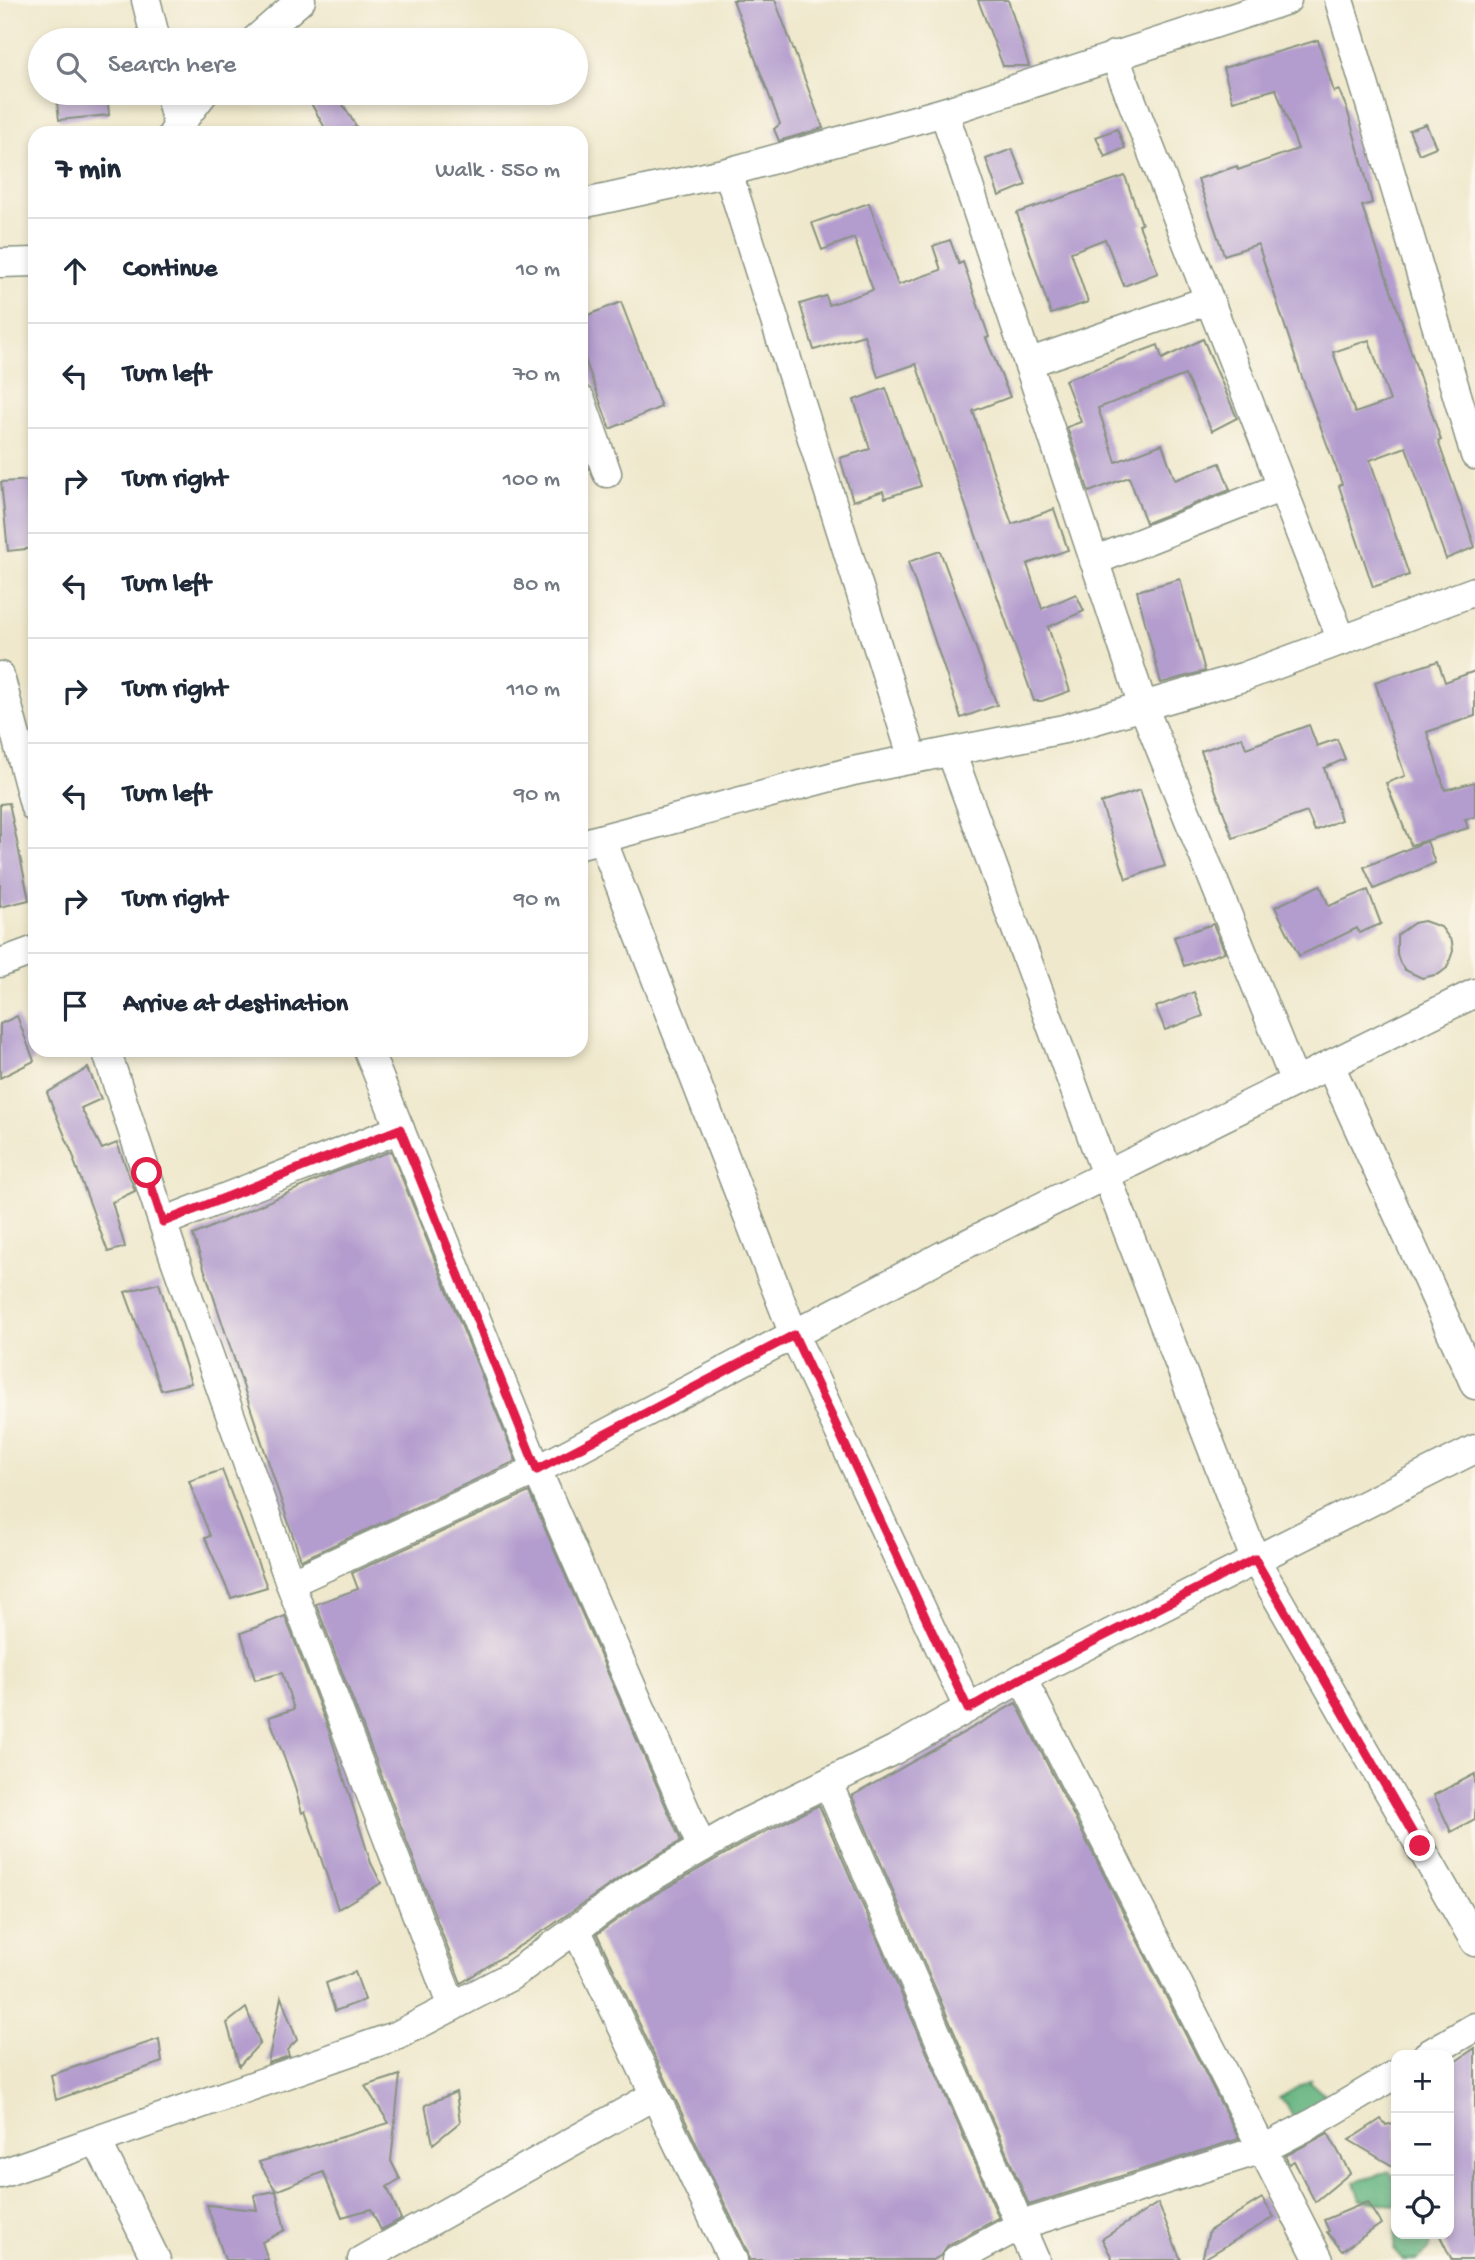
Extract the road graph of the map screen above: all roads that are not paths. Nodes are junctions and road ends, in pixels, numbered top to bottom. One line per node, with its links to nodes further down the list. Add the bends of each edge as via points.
1 (146, 0): 5 (street)
2 (300, 0): 6 (street)
3 (1287, 0): 7 (street)
4 (1339, 0): 20 (street)
5 (153, 28)
6 (268, 28)
7 (1114, 55): 10 (street); 17 (street)
8 (171, 105): 11 (street)
9 (195, 105): 12 (street)
10 (944, 112): 13 (street); 18 (street)
11 (175, 126)
12 (179, 126)
13 (728, 172): 14 (street); 29 (street)
14 (588, 202)
15 (28, 262): 16 (street)
16 (0, 263)
17 (1209, 300): 18 (street); 22 (street)
18 (1028, 363): 23 (street)
19 (588, 420): 21 (street)
20 (1475, 455)
21 (607, 473)
22 (1282, 487): 23 (street); 25 (street)
23 (1094, 561): 27 (street)
24 (1475, 591): 25 (street)
25 (1342, 641): 27 (street)
26 (1, 682): 30 (street)
27 (1143, 706): 28 (street, via 1064,729); 38 (street)
28 (951, 752): 29 (street); 40 (street)
29 (913, 760): 31 (street, via 853,771)
30 (28, 782)
31 (591, 841): 42 (street)
32 (28, 953): 33 (street)
33 (0, 963)
34 (1475, 993): 37 (street)
35 (108, 1057): 41 (street)
36 (371, 1057): 39 (street)
37 (1330, 1065): 38 (street); 43 (street)
38 (1295, 1082): 40 (street)
39 (400, 1129): 41 (street); 45 (street)
40 (1106, 1175): 42 (street); 46 (street)
41 (163, 1222): 47 (street)
42 (794, 1335): 45 (street); 49 (street)
43 (1475, 1385)
44 (1475, 1449): 46 (street)
45 (537, 1470): 47 (street); 51 (street)
46 (1255, 1559): 48 (street); 53 (street)
47 (290, 1583): 54 (street)
48 (1022, 1678): 49 (street); 60 (street)
49 (968, 1709): 50 (street)
50 (828, 1783): 51 (street); 62 (street)
51 (702, 1848): 52 (street, via 632,1888)
52 (576, 1929): 54 (street, via 511,1976); 58 (street)
53 (1475, 1942)
54 (452, 2007): 59 (street, via 398,2035)
55 (1475, 2026): 56 (street)
56 (1435, 2050)
57 (1391, 2077): 60 (street)
58 (655, 2095): 64 (street); 65 (street)
59 (97, 2141): 61 (street); 63 (street)
60 (1263, 2149): 62 (street); 68 (street)
61 (0, 2174)
62 (1021, 2225): 66 (street); 67 (street)
63 (156, 2260)
64 (362, 2260)
65 (733, 2260)
66 (956, 2260)
67 (1035, 2260)
68 (1319, 2260)

